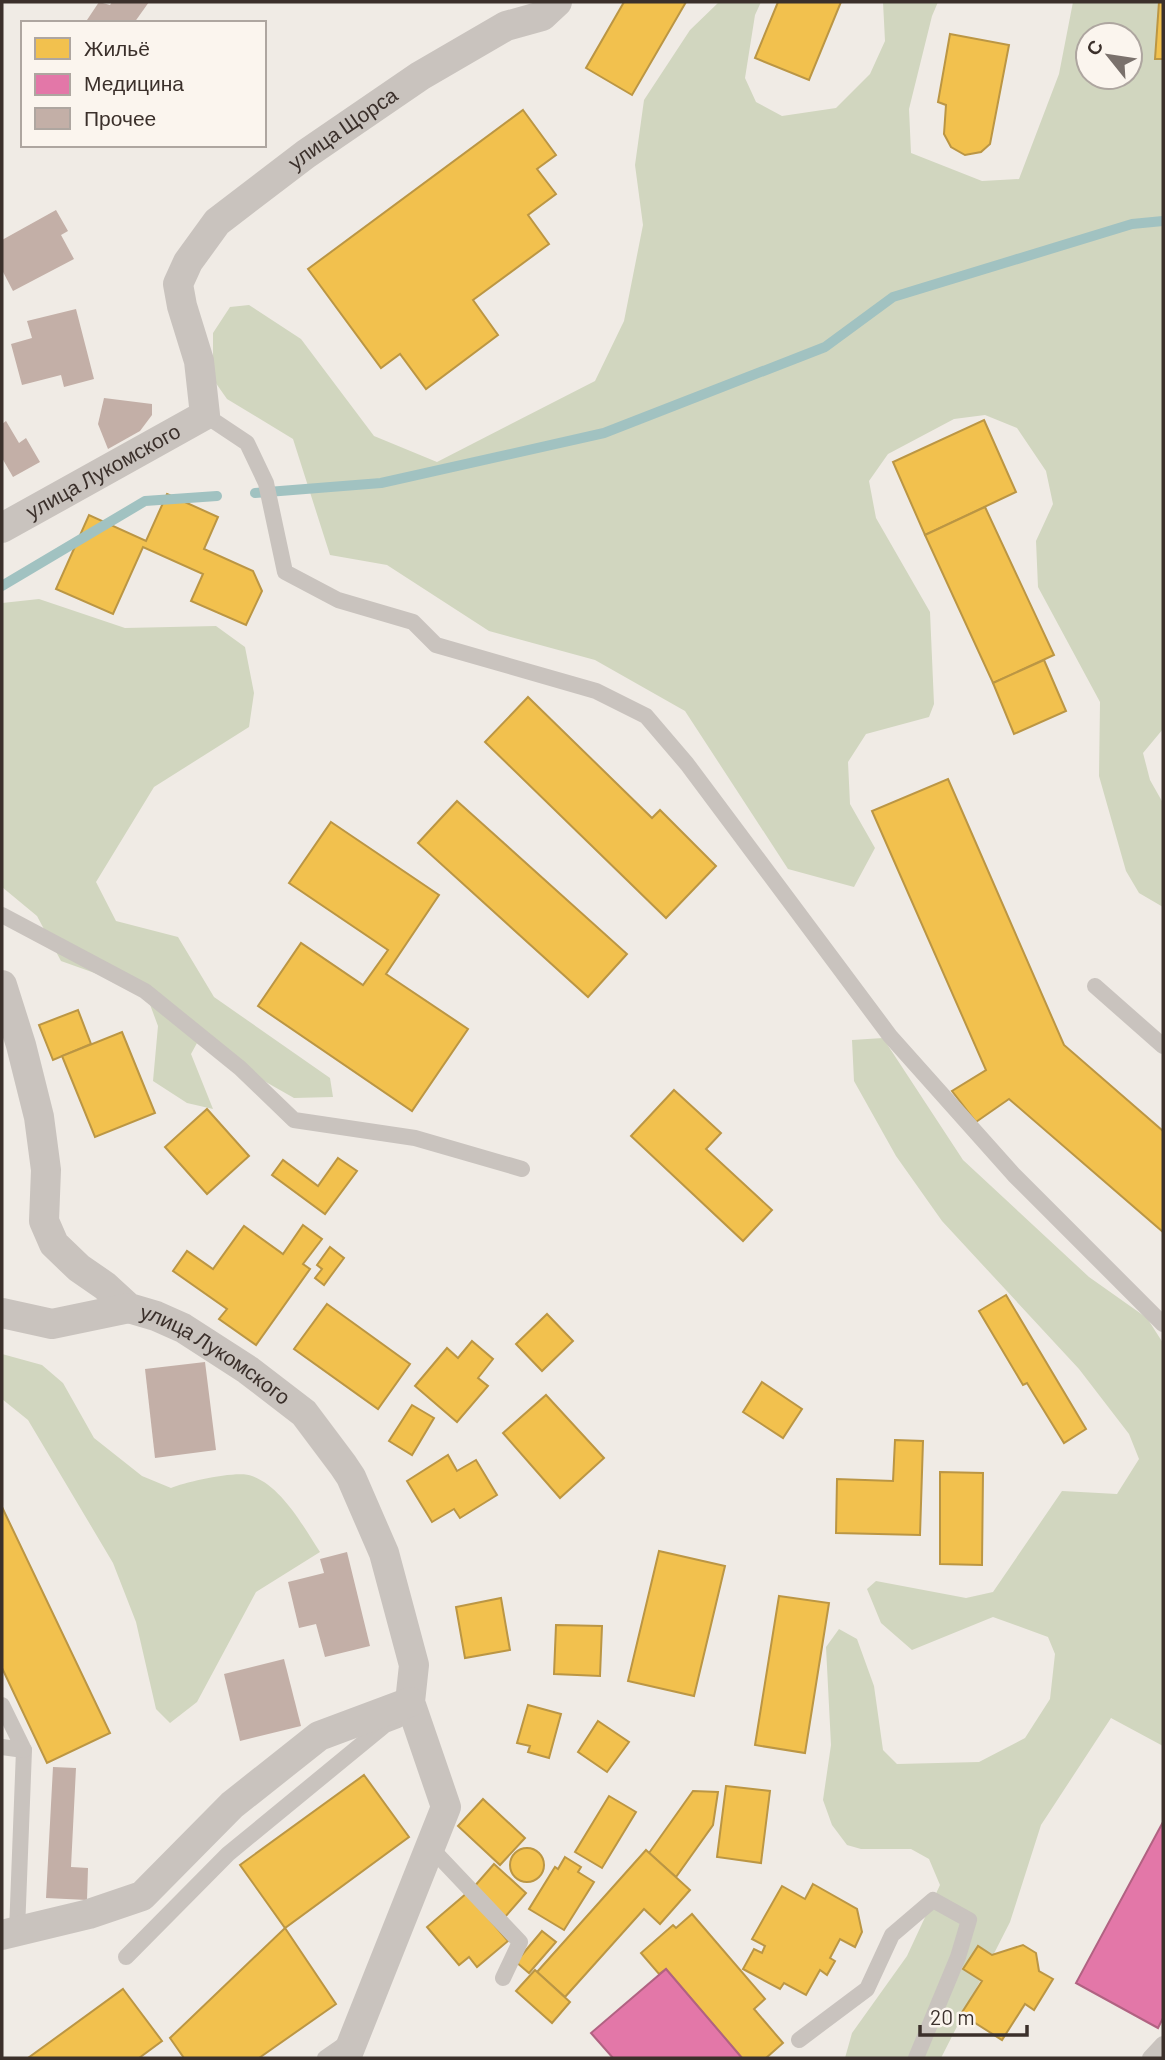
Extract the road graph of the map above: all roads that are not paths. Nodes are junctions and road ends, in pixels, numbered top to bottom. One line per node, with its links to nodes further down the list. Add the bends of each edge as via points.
1 (557, 2): 2 (street, улица Щорса, via 542,16)
2 (506, 14): 3 (street, улица Щорса, via 217,222 178,284 199,361)
3 (205, 415): 4 (street, улица Лукомского); 12 (lane, via 247,443 266,483 285,572 338,600 413,622 436,645 596,691 646,716 687,764 890,1037 1014,1175)
4 (2, 528)
5 (2, 915): 9 (lane, via 145,991 240,1068 294,1120 415,1138)
6 (2, 985): 10 (street, улица Лукомского, via 39,1117 46,1170 44,1221 54,1244)
7 (1095, 986): 8 (lane)
8 (1163, 1046)
9 (522, 1169)
10 (129, 1308): 11 (street, via 52,1324); 14 (street, улица Лукомского, via 183,1328 248,1370 304,1413 343,1465 384,1553 414,1664)
11 (2, 1313)
12 (1163, 1324)
13 (2, 1705): 16 (lane)
14 (412, 1707): 17 (street, via 446,1807); 18 (street, via 319,1736 232,1805 142,1896); 19 (lane, via 228,1854)
15 (2, 1747): 16 (lane)
16 (24, 1750): 18 (lane)
17 (430, 1847): 20 (lane, via 520,1942); 23 (street)
18 (9, 1933)
19 (126, 1956)
20 (503, 1978)
21 (799, 2040): 25 (lane, via 867,1989 892,1935 933,1900 969,1920)
22 (1163, 2044): 26 (lane)
23 (350, 2048): 24 (lane)
24 (325, 2058)
25 (916, 2058)
26 (1150, 2058)

